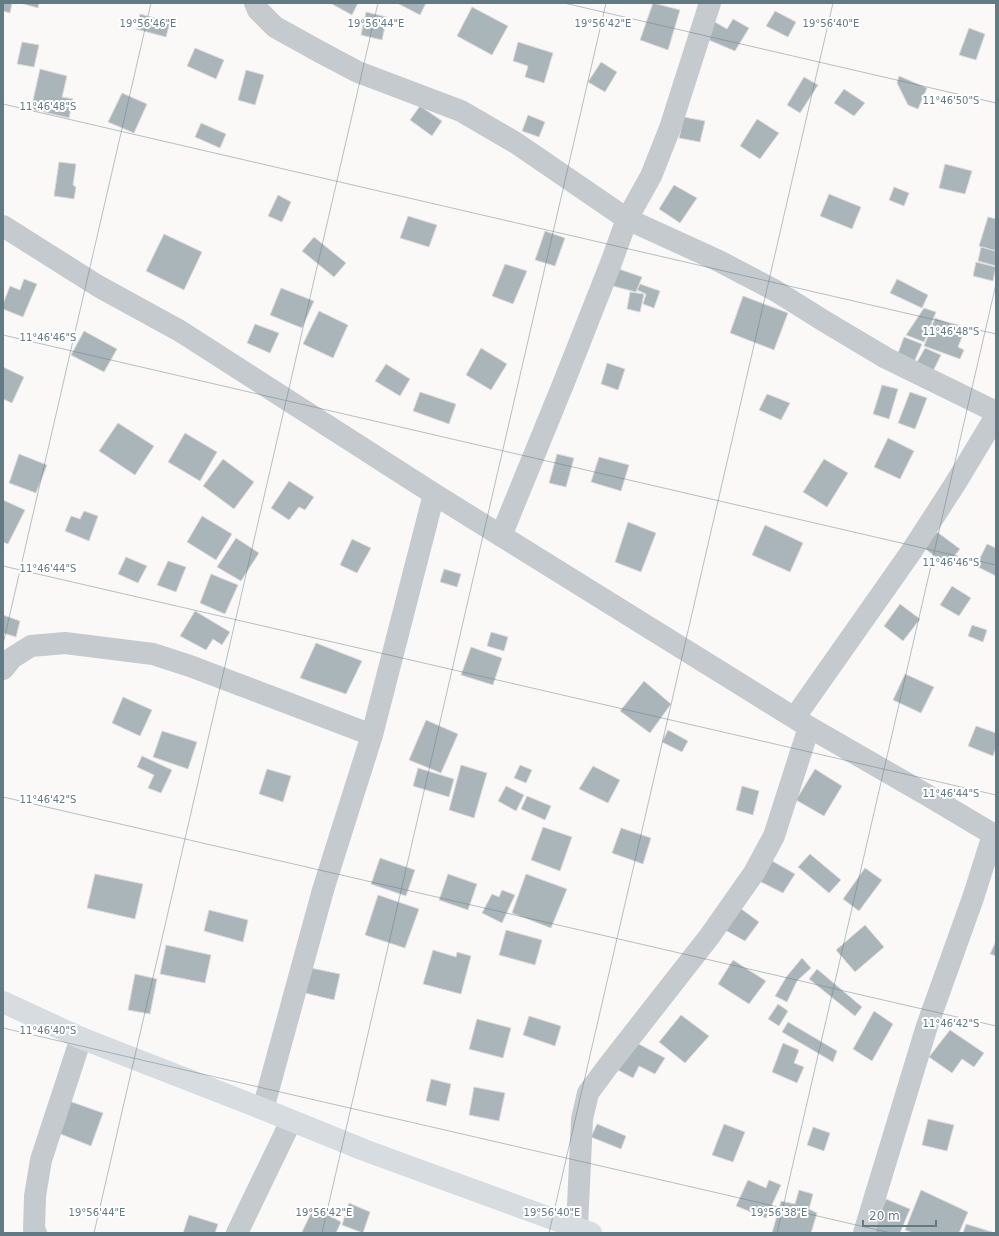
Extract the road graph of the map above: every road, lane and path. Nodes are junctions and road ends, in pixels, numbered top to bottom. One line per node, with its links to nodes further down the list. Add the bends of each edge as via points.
1 (255, 3): 3 (street, via 258,10 275,27 358,72 461,111 487,125)
2 (710, 3): 3 (street, via 670,128 651,176)
3 (627, 219): 5 (street, via 719,261 776,291 890,360); 8 (street, via 564,382)
4 (3, 226): 7 (street, via 98,286 180,331)
5 (996, 412)
6 (996, 416): 10 (street)
7 (434, 494): 8 (street); 11 (street)
8 (500, 536): 10 (street)
9 (3, 669): 11 (street, via 12,658 31,646 65,643 153,654)
10 (802, 722): 12 (street); 17 (street, via 774,836 754,873 709,937 588,1093 582,1119)
11 (372, 735): 15 (street, via 323,890)
12 (994, 835): 20 (street, via 927,1026)
13 (3, 1002): 14 (street)
14 (81, 1038): 15 (street); 18 (street, via 41,1160 35,1196)
15 (263, 1109): 16 (street)
16 (291, 1121): 17 (street); 19 (street)
17 (581, 1231)
18 (36, 1233)
19 (237, 1233)
20 (864, 1233)

